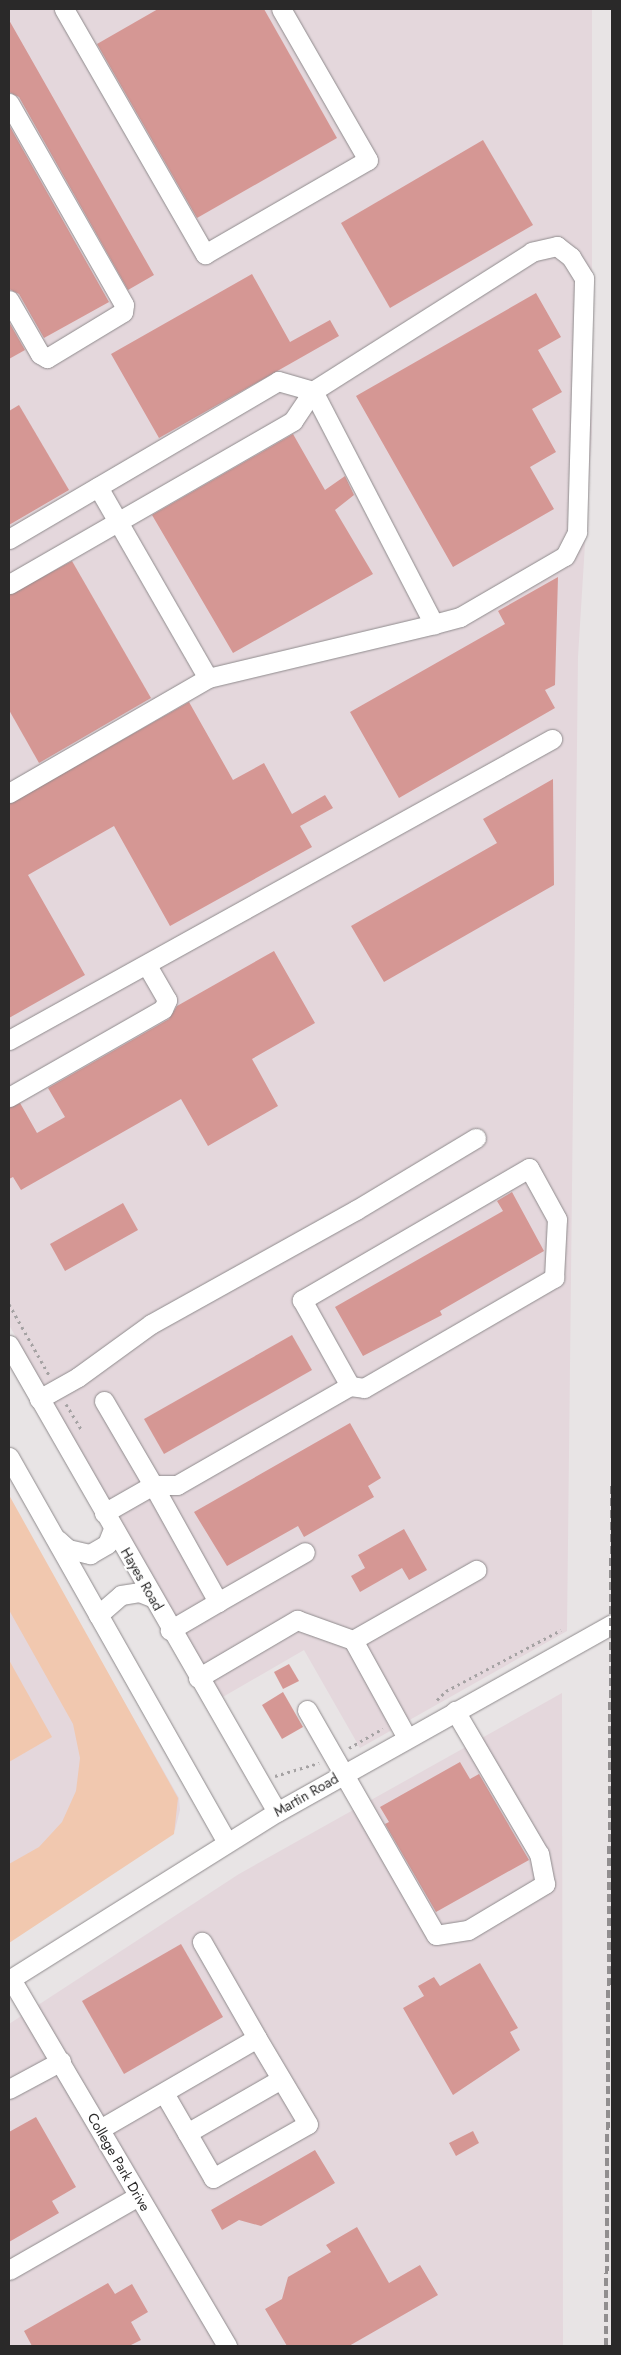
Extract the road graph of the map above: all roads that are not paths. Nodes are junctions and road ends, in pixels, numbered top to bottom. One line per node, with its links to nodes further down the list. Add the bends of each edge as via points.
1 (64, 9): 2 (street, via 205,254 368,160)
2 (281, 9)
3 (9, 103): 4 (street, via 124,305 123,312 47,358 40,354)
4 (9, 300)
5 (313, 391): 6 (street, via 278,381); 7 (street, via 293,420); 10 (street); 10 (street, via 532,252 557,246 571,257 584,278 576,532 565,556 460,617)
6 (98, 487): 7 (street); 8 (street)
7 (118, 521): 9 (street); 11 (street)
8 (9, 539)
9 (9, 584)
10 (434, 624): 11 (street)
11 (208, 678): 13 (street)
12 (552, 739): 14 (street)
13 (9, 792)
14 (147, 966): 15 (street); 16 (street, via 167,1000 162,1009)
15 (9, 1040)
16 (9, 1097)
17 (476, 1138): 20 (street, via 356,1210 150,1324 78,1377)
18 (9, 1345): 20 (street, Hayes Road)
19 (350, 1386): 19 (street, via 364,1388 554,1278 557,1219 529,1168 302,1300); 23 (street, via 177,1485)
20 (39, 1399): 24 (street, Hayes Road)
21 (104, 1401): 23 (street)
22 (9, 1457): 25 (street)
23 (153, 1485): 24 (street); 29 (street)
24 (108, 1521): 25 (street, via 107,1544 90,1554 68,1549); 28 (street, Hayes Road)
25 (51, 1531): 30 (street)
26 (305, 1552): 29 (street)
27 (476, 1570): 33 (street)
28 (152, 1597): 30 (street, via 138,1592 121,1595); 32 (street, Hayes Road)
29 (218, 1602): 32 (street)
30 (98, 1615): 40 (street)
31 (612, 1624): 36 (street, Martin Road)
32 (170, 1630): 34 (street, Hayes Road)
33 (353, 1640): 34 (street, via 297,1620); 37 (street)
34 (198, 1678): 39 (street, Hayes Road)
35 (307, 1710): 38 (street)
36 (455, 1712): 37 (street, Martin Road); 38 (street, via 539,1854 545,1884 468,1930 436,1935)
37 (407, 1738): 38 (street, Martin Road)
38 (343, 1774): 39 (street, Martin Road)
39 (277, 1812): 40 (street, Martin Road)
40 (227, 1842): 42 (street, Martin Road)
41 (202, 1942): 43 (street)
42 (10, 1979): 44 (street, College Park Drive)
43 (257, 2038): 45 (street); 47 (street)
44 (61, 2061): 46 (street); 48 (street, College Park Drive)
45 (281, 2079): 49 (street); 49 (street, via 308,2124 213,2178)
46 (9, 2089)
47 (164, 2093): 48 (street); 49 (street)
48 (100, 2129): 50 (street, College Park Drive)
49 (187, 2133)
50 (138, 2196): 51 (street); 52 (street, College Park Drive)
51 (9, 2270)
52 (227, 2346)

